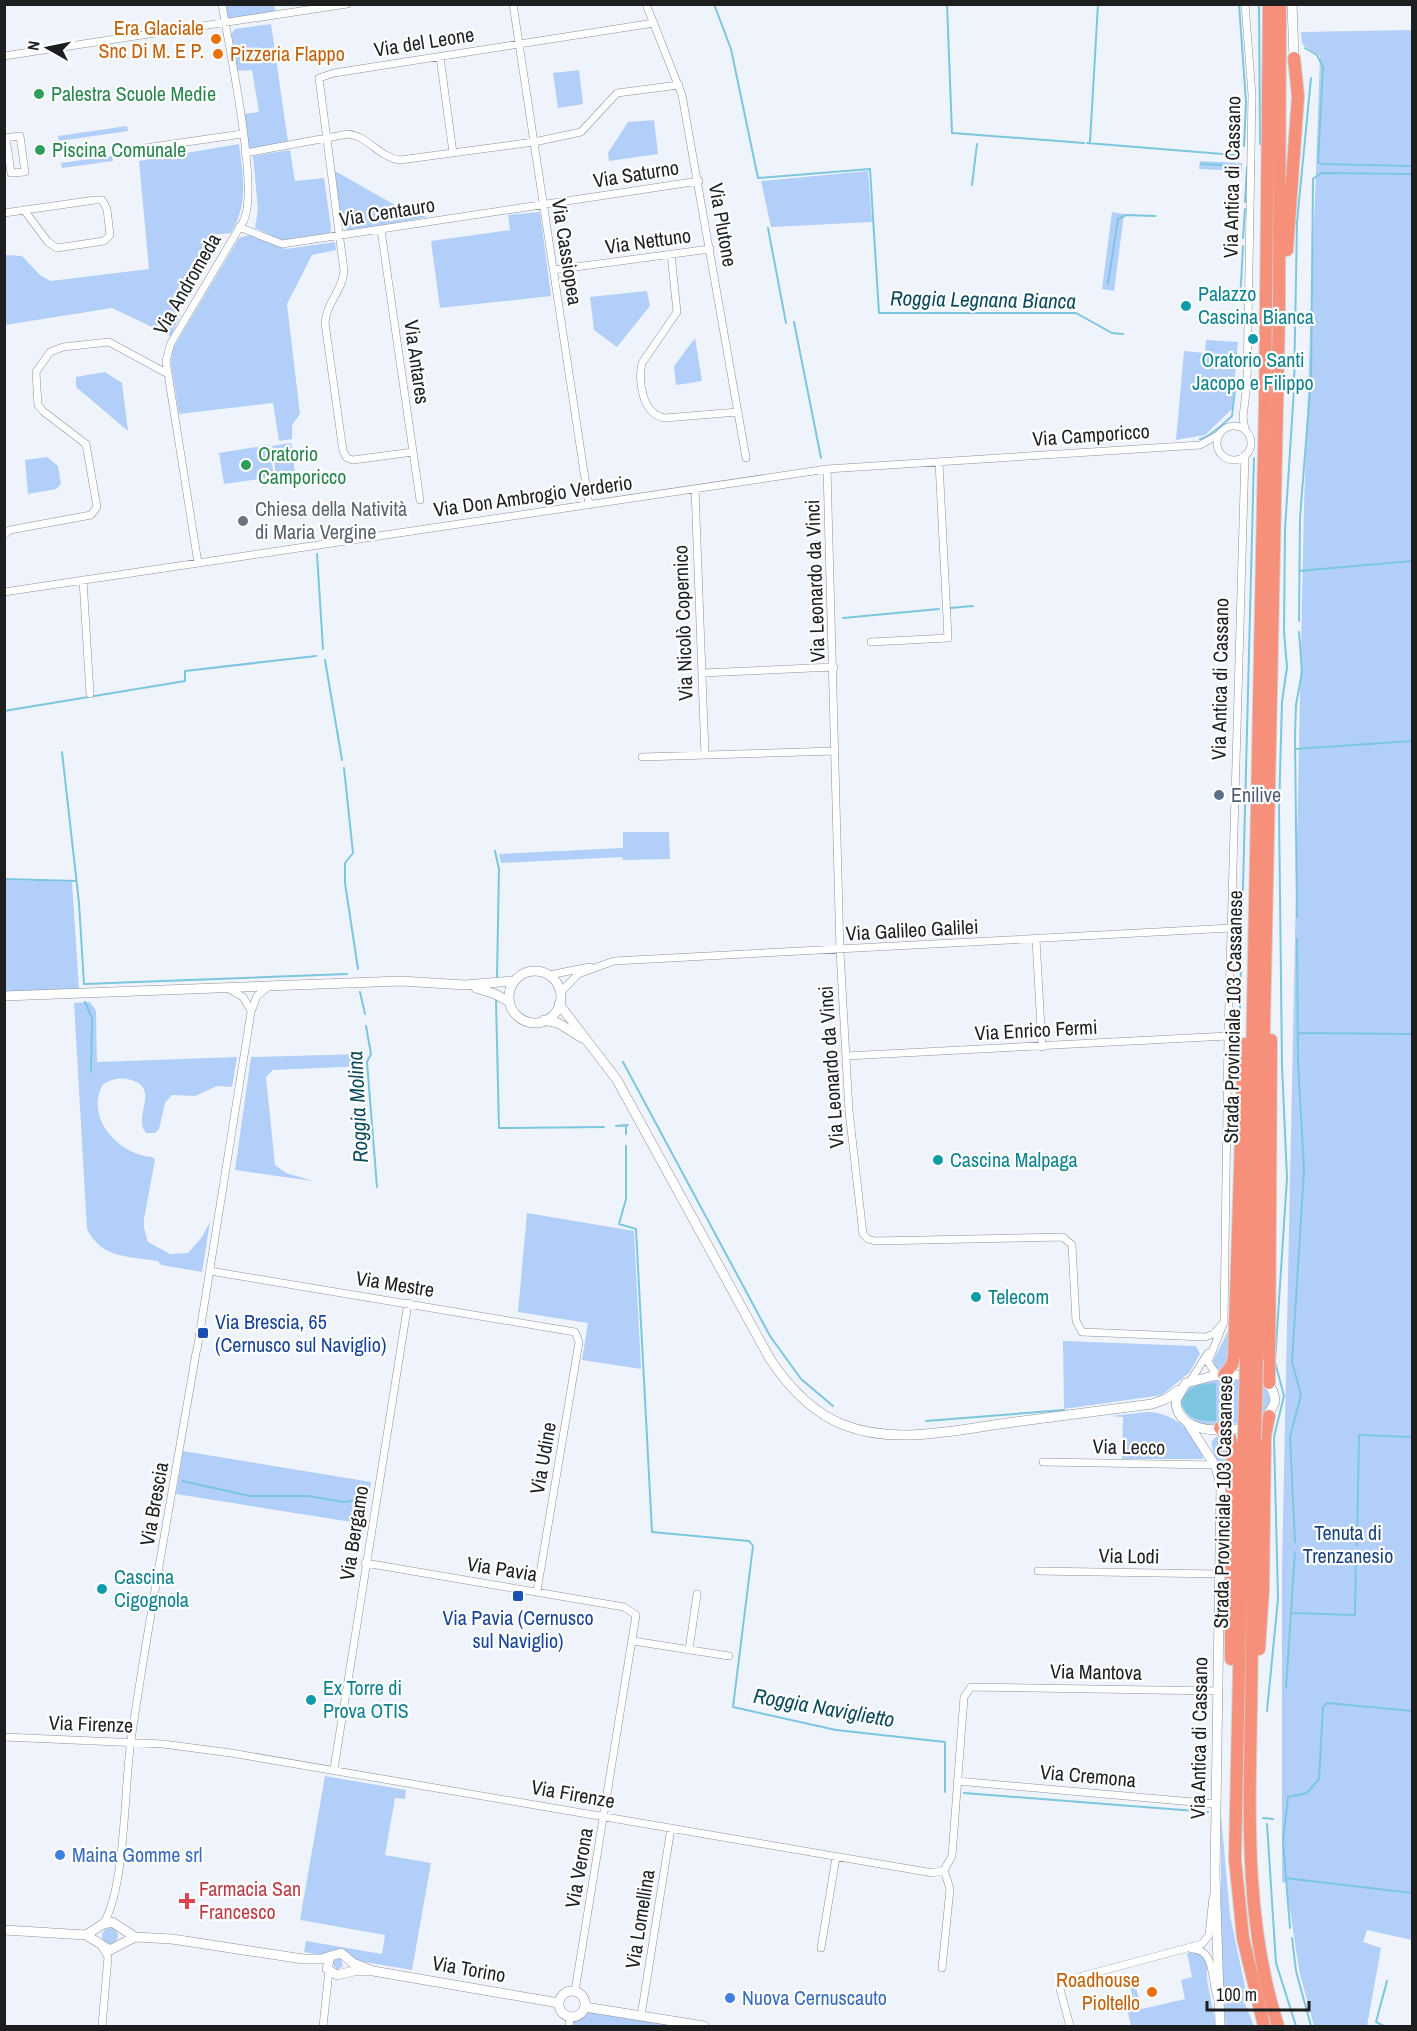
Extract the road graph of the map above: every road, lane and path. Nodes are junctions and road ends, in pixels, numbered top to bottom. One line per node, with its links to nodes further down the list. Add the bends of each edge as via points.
1 (222, 4): 10 (street, Via Andromeda)
2 (347, 4): 10 (street)
3 (513, 4): 11 (street, Via Cassiopea)
4 (646, 4): 9 (street, Via Plutone)
5 (1245, 4): 35 (street, Via Antica di Cassano, via 1252,95)
6 (1269, 4): 65 (highway, Strada Provinciale 103 Cassanese)
7 (1280, 4): 33 (highway, Strada Provinciale 103 Cassanese)
8 (1292, 4): 14 (main road)
9 (654, 23): 11 (street, Via del Leone); 15 (street, Via Plutone)
10 (225, 24): 12 (street); 16 (street, Via Andromeda)
11 (519, 44): 13 (street, Via del Leone); 19 (street, Via Cassiopea)
12 (4, 56)
13 (440, 57): 17 (street, Via del Leone, via 322,76 318,81); 22 (street)
14 (1294, 58): 33 (highway, via 1297,107)
15 (679, 84): 19 (street, via 618,92 581,132); 23 (street, Via Plutone)
16 (242, 134): 20 (street); 21 (street, Via Andromeda)
17 (326, 137): 21 (street); 22 (street, via 356,135 398,160); 29 (street)
18 (5, 138): 18 (street, via 10,173 25,172 20,136)
19 (534, 142): 22 (street); 24 (street, Via Cassiopea)
20 (138, 149)
21 (245, 153): 27 (street, Via Andromeda, via 250,198)
22 (453, 153)
23 (699, 181): 24 (street, Via Saturno); 30 (street, Via Plutone)
24 (544, 205): 28 (street, Via Centauro); 32 (street, Via Cassiopea)
25 (24, 210): 25 (street, via 57,248 104,241 110,235 102,200); 26 (street)
26 (4, 213)
27 (239, 227): 29 (street, Via Centauro, via 282,244); 34 (street, Via Andromeda, via 171,343 166,356)
28 (381, 230): 29 (street, Via Centauro); 41 (street, Via Antares)
29 (340, 236): 41 (street, via 344,279 327,310 325,323 343,454 353,460)
30 (710, 249): 31 (street, Via Nettuno); 36 (street, Via Plutone)
31 (671, 254): 32 (street, Via Nettuno); 36 (street, via 678,310 642,363 646,405 656,416 665,418)
32 (553, 270): 52 (street, Via Cassiopea)
33 (1279, 311): 64 (highway, Strada Provinciale 103 Cassanese)
34 (168, 374): 53 (street, via 109,342 63,347 48,353 35,374 37,402 87,447 96,511 89,516); 54 (street, Via Andromeda)
35 (1246, 386): 37 (street, Via Antica di Cassano, via 1240,414); 38 (street, Via Antica di Cassano)
36 (738, 412): 44 (street, Via Plutone)
37 (1232, 426): 38 (street); 39 (street)
38 (1245, 430): 43 (street, via 1251,442)
39 (1220, 434): 40 (street, Via Camporicco); 42 (street)
40 (1200, 445): 42 (street); 46 (street, Via Camporicco)
41 (413, 452): 51 (street, Via Antares)
42 (1220, 452): 45 (street)
43 (1245, 455): 45 (street); 49 (street, Via Antica di Cassano)
44 (746, 458)
45 (1233, 459): 49 (street)
46 (961, 460): 47 (street, Via Don Ambrogio Verderio)
47 (939, 462): 48 (street, Via Don Ambrogio Verderio); 57 (street, via 948,638)
48 (827, 469): 50 (street, Via Don Ambrogio Verderio); 58 (street, Via Leonardo da Vinci)
49 (1243, 481): 66 (street, Via Antica di Cassano)
50 (694, 489): 52 (street, Via Don Ambrogio Verderio); 59 (street, Via Nicolò Copernico)
51 (420, 500)
52 (589, 505): 54 (street, Via Don Ambrogio Verderio)
53 (6, 531)
54 (198, 563): 55 (street, Via Don Ambrogio Verderio)
55 (83, 580): 56 (street, Via Don Ambrogio Verderio); 60 (street)
56 (4, 592)
57 (871, 642)
58 (834, 667): 59 (street); 61 (street, Via Leonardo da Vinci)
59 (702, 673): 62 (street, Via Nicolò Copernico)
60 (90, 694)
61 (835, 751): 62 (street); 68 (street, Via Leonardo da Vinci)
62 (705, 755): 63 (street)
63 (642, 757)
64 (1268, 829): 91 (highway, Strada Provinciale 103 Cassanese); 94 (highway, via 1272,1119)
65 (1256, 849): 91 (highway, Strada Provinciale 103 Cassanese); 92 (highway, via 1250,898 1234,1358)
66 (1231, 928): 67 (street, Via Galileo Galilei); 81 (street, Via Antica di Cassano)
67 (1036, 939): 68 (street, Via Galileo Galilei); 83 (street)
68 (840, 951): 69 (street, Via Galileo Galilei, via 614,961); 84 (street, Via Leonardo da Vinci)
69 (595, 966): 70 (street, Via Galileo Galilei); 75 (street, Via Galileo Galilei, via 575,976)
70 (549, 975): 71 (main road, via 530,972); 75 (main road)
71 (514, 981): 72 (main road); 77 (main road)
72 (465, 985): 73 (main road, via 401,981); 77 (main road, via 495,993)
73 (268, 987): 74 (main road); 79 (street, via 257,996)
74 (226, 989): 76 (main road); 79 (street, via 243,997)
75 (560, 993): 78 (main road)
76 (4, 996)
77 (510, 1002): 80 (main road, via 522,1019)
78 (559, 1004): 80 (main road, via 554,1014); 82 (main road)
79 (250, 1012): 85 (street, Via Brescia)
80 (544, 1020): 82 (main road, via 558,1023)
81 (1228, 1036): 83 (street, Via Enrico Fermi); 87 (street, Via Antica di Cassano)
82 (594, 1047): 96 (main road, via 617,1080 770,1359 800,1395 827,1417 856,1428 916,1434)
83 (1042, 1047): 84 (street, Via Enrico Fermi)
84 (846, 1056): 89 (street, Via Leonardo da Vinci, via 866,1238 875,1241 1064,1237 1072,1245 1076,1321 1081,1332)
85 (210, 1271): 86 (street, Via Mestre); 116 (street, Via Brescia)
86 (408, 1303): 88 (street, Via Mestre); 105 (street, Via Bergamo)
87 (1224, 1322): 89 (street, via 1214,1335); 90 (street, Via Antica di Cassano)
88 (575, 1332): 108 (street, Via Udine, via 579,1342)
89 (1205, 1337): 90 (street)
90 (1215, 1345): 92 (street, Via Antica di Cassano, via 1208,1362); 93 (street, Via Antica di Cassano)
91 (1251, 1359): 101 (highway, Strada Provinciale 103 Cassanese, bridge)
92 (1220, 1375): 93 (main road); 94 (main road, via 1257,1376)
93 (1191, 1380): 95 (main road)
94 (1269, 1383): 97 (main road, via 1275,1399)
95 (1179, 1390): 96 (main road); 98 (main road, via 1175,1404)
96 (1152, 1404): 98 (main road, Via Antica di Cassano)
97 (1269, 1416): 100 (main road, via 1255,1424); 120 (highway, via 1265,1436 1263,1592)
98 (1181, 1418): 99 (main road, Via Antica di Cassano)
99 (1189, 1425): 100 (main road); 102 (main road, Via Antica di Cassano)
100 (1217, 1428): 102 (main road, via 1205,1440); 119 (highway, via 1230,1438 1232,1445 1231,1629)
101 (1249, 1439): 119 (highway, Strada Provinciale 103 Cassanese); 120 (highway, Strada Provinciale 103 Cassanese)
102 (1207, 1453): 104 (main road, Via Antica di Cassano)
103 (1043, 1462): 104 (street, Via Lecco)
104 (1215, 1466): 107 (main road, Via Antica di Cassano, via 1221,1486)
105 (365, 1563): 108 (street, Via Pavia); 117 (street, Via Bergamo)
106 (1038, 1571): 107 (street, Via Lodi)
107 (1219, 1574): 114 (main road, Via Antica di Cassano)
108 (537, 1591): 110 (street, Via Pavia)
109 (697, 1594): 112 (street)
110 (632, 1610): 111 (street, Via Verona, via 636,1615)
111 (633, 1641): 112 (street); 122 (street, Via Verona)
112 (689, 1650): 113 (street)
113 (729, 1656)
114 (1216, 1691): 118 (street, Via Mantova, via 974,1686 964,1697); 121 (main road, Via Antica di Cassano)
115 (4, 1737): 116 (street, Via Firenze)
116 (131, 1742): 117 (street, Via Firenze, via 186,1746); 127 (street, Via Brescia)
117 (334, 1769): 122 (street, Via Firenze)
118 (957, 1781): 121 (street, Via Cremona); 125 (street, via 952,1856)
119 (1236, 1799): 157 (highway, Strada Provinciale 103 Cassanese, via 1240,1920)
120 (1249, 1803): 158 (highway, Strada Provinciale 103 Cassanese, via 1253,1906)
121 (1216, 1804): 126 (main road, Via Antica di Cassano)
122 (605, 1817): 123 (street, Via Firenze); 146 (street, Via Verona)
123 (671, 1828): 124 (street, Via Firenze); 150 (street, Via Lomellina)
124 (837, 1857): 125 (street, Via Firenze, via 933,1874); 135 (street)
125 (944, 1870): 141 (street, via 950,1888)
126 (1215, 1891): 136 (street, via 1208,1938); 147 (main road, Via Antica di Cassano)
127 (111, 1910): 128 (street, Via Brescia); 129 (street)
128 (101, 1926): 129 (main road); 131 (main road); 133 (main road)
129 (120, 1927): 132 (main road, Via Torino); 134 (main road)
130 (4, 1930): 131 (main road, Via Torino)
131 (86, 1935): 133 (main road, Via Torino)
132 (135, 1937): 134 (main road, Via Torino); 140 (main road, Via Torino)
133 (100, 1945): 134 (main road, Via Torino); 138 (street)
134 (119, 1946): 138 (street)
135 (821, 1948)
136 (1187, 1950): 147 (street, via 1201,1950 1208,1956); 155 (street, via 1064,1981 1060,1989)
137 (330, 1956): 139 (main road, Via Torino, via 337,1953); 140 (main road, Via Torino); 142 (main road)
138 (108, 1957): 152 (street)
139 (348, 1958): 143 (main road, Via Torino); 144 (main road, via 349,1966)
140 (303, 1959): 142 (main road, Via Torino)
141 (942, 1968)
142 (329, 1971): 144 (main road, Via Torino); 145 (street)
143 (373, 1971): 144 (main road, Via Torino); 148 (main road, Via Torino)
144 (343, 1974): 145 (street)
145 (328, 1991): 153 (street)
146 (575, 1991): 148 (main road, via 564,1994); 149 (main road, via 583,1996)
147 (1218, 2001): 156 (main road, Via Antica di Cassano)
148 (559, 2003): 151 (main road)
149 (585, 2007): 150 (main road); 151 (main road)
150 (641, 2016): 154 (main road)
151 (569, 2022)
152 (102, 2026)
153 (323, 2026)
154 (704, 2026)
155 (1070, 2026)
156 (1220, 2026)
157 (1264, 2026)
158 (1278, 2026)

